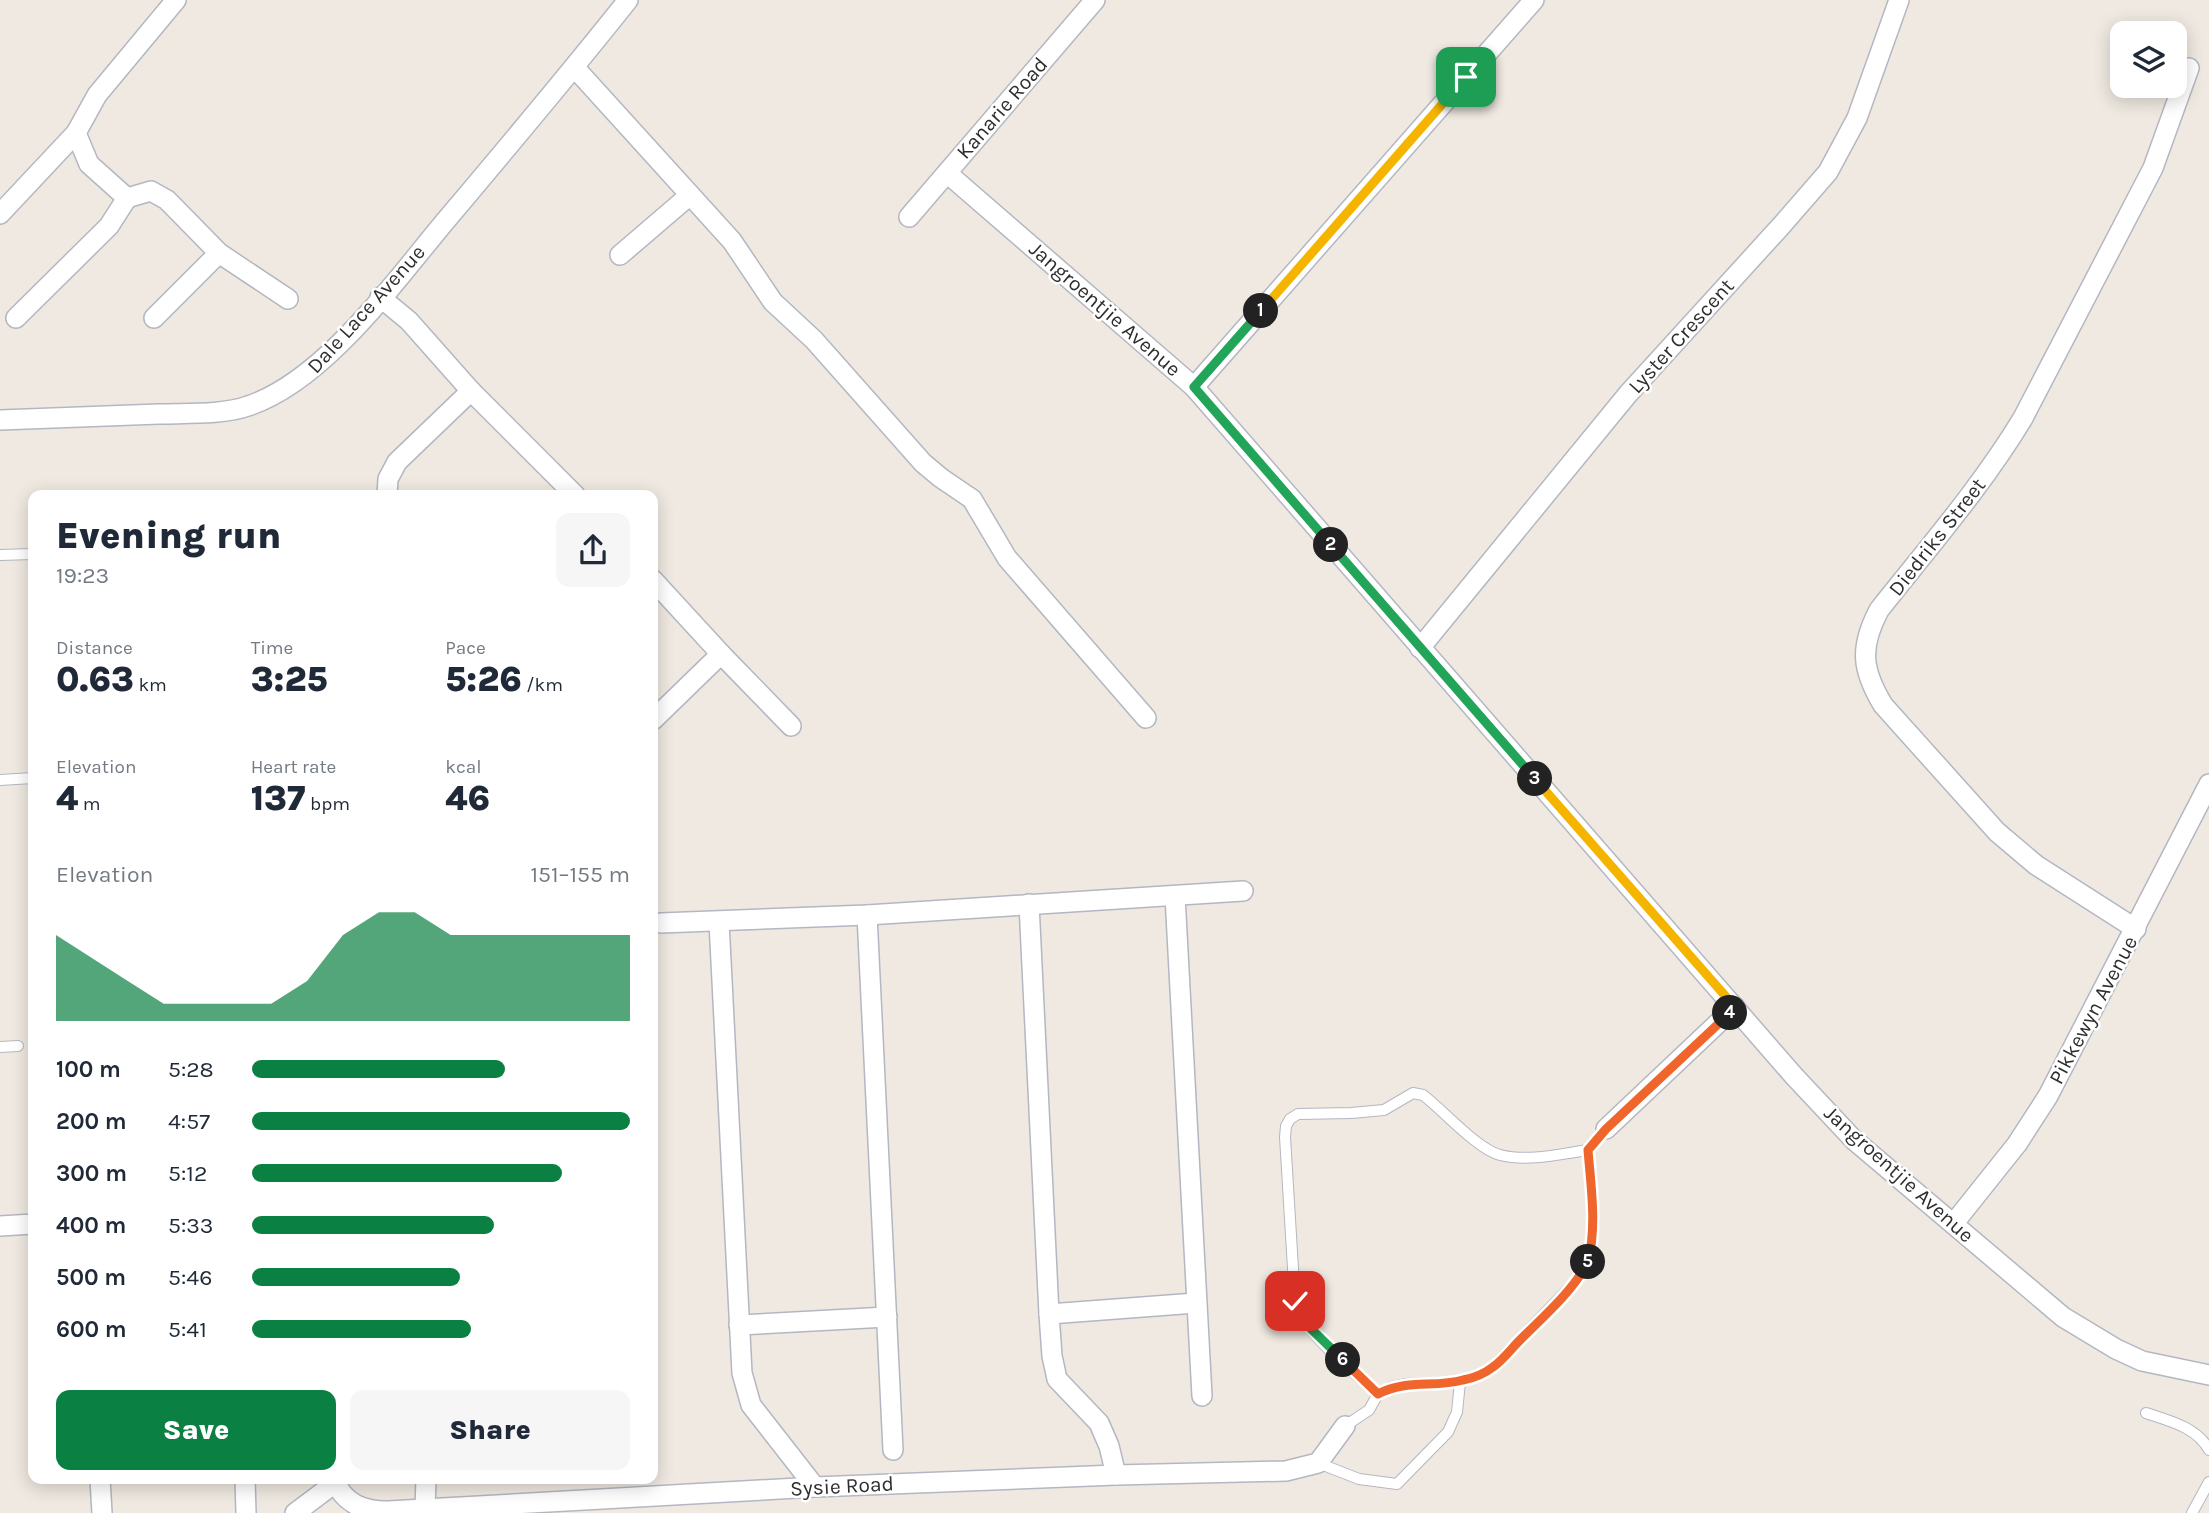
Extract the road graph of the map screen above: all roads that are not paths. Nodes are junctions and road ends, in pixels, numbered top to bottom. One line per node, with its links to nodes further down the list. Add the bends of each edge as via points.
1 (176, 0): 8 (street, via 97,95)
2 (628, 0): 6 (street, Dale Lace Avenue)
3 (1095, 0): 9 (street, Kanarie Road)
4 (1534, 0): 20 (street)
5 (1899, 0): 28 (street, Lyster Crescent, via 1857,118 1828,172 1628,394)
6 (575, 68): 10 (street); 16 (street, Dale Lace Avenue)
7 (2189, 68): 42 (street, Diedriks Street, via 2153,168 2023,418 1975,489 1879,611 1864,653 1870,684 1883,705 1997,832 2036,865)
8 (76, 133): 11 (street, via 89,164); 12 (street)
9 (947, 173): 13 (street, Kanarie Road); 20 (street, Jangroentjie Avenue)
10 (690, 195): 15 (street); 31 (street, via 732,241 773,302 814,340 923,463 972,499 1007,558)
11 (127, 198): 14 (street, via 151,191 167,200); 18 (street, via 109,226)
12 (0, 214)
13 (909, 216)
14 (219, 254): 17 (street); 19 (street)
15 (620, 255)
16 (380, 298): 21 (street, via 409,321); 22 (street, Dale Lace Avenue, via 304,377 276,396 245,408)
17 (288, 299)
18 (16, 318)
19 (154, 318)
20 (1194, 387): 28 (street, Jangroentjie Avenue)
21 (471, 391): 23 (street, via 397,462); 24 (street)
22 (0, 420)
23 (388, 490)
24 (570, 490)
25 (28, 554): 26 (lane)
26 (0, 555)
27 (658, 585): 29 (street)
28 (1420, 648): 43 (street, Jangroentjie Avenue)
29 (721, 654): 30 (street); 32 (street)
30 (658, 715)
31 (1146, 718)
32 (791, 726)
33 (28, 778): 34 (lane)
34 (0, 780)
35 (2209, 784): 42 (street, Pikkewyn Avenue)
36 (1243, 891): 37 (street)
37 (1175, 896): 38 (street); 51 (street)
38 (1030, 904): 39 (street); 52 (street)
39 (867, 915): 40 (street); 53 (street)
40 (719, 922): 41 (street); 54 (street)
41 (661, 923)
42 (2136, 929): 48 (street, Pikkewyn Avenue, via 2048,1096 2017,1144)
43 (1735, 1007): 46 (street); 48 (street, Jangroentjie Avenue, via 1854,1140)
44 (18, 1046): 45 (lane)
45 (0, 1047)
46 (1606, 1129): 47 (lane)
47 (1588, 1150): 56 (lane, via 1594,1219 1587,1264 1494,1366); 57 (lane, via 1527,1158 1499,1155 1423,1095 1413,1093 1384,1110 1298,1114 1290,1119 1285,1137 1298,1312 1309,1329)
48 (1954, 1223): 55 (street, Jangroentjie Avenue, via 2054,1309 2094,1337 2142,1361)
49 (28, 1224): 50 (street)
50 (0, 1226)
51 (1196, 1303): 52 (street); 58 (street)
52 (1049, 1314): 64 (street, via 1057,1380 1099,1423)
53 (887, 1317): 54 (street); 61 (street)
54 (740, 1325): 71 (street, via 742,1373 751,1405)
55 (2209, 1375)
56 (1460, 1381): 57 (lane, via 1405,1384); 63 (lane, via 1457,1412 1448,1432 1397,1484 1359,1479)
57 (1378, 1394): 60 (lane, via 1368,1410)
58 (1202, 1396)
59 (2146, 1413): 62 (lane, via 2197,1434)
60 (1345, 1426): 63 (street)
61 (893, 1450)
62 (2209, 1450)
63 (1318, 1463): 64 (street, Sysie Road, via 1286,1471)
64 (1116, 1475): 71 (street, Sysie Road)
65 (2209, 1482): 76 (lane)
66 (100, 1484): 73 (street)
67 (245, 1484): 74 (street)
68 (331, 1484): 75 (street)
69 (336, 1484): 72 (street, Sysie Road, via 362,1508)
70 (426, 1484): 72 (street)
71 (815, 1487): 72 (street, Sysie Road)
72 (425, 1509)
73 (102, 1513)
74 (246, 1513)
75 (295, 1513)
76 (2192, 1513)

